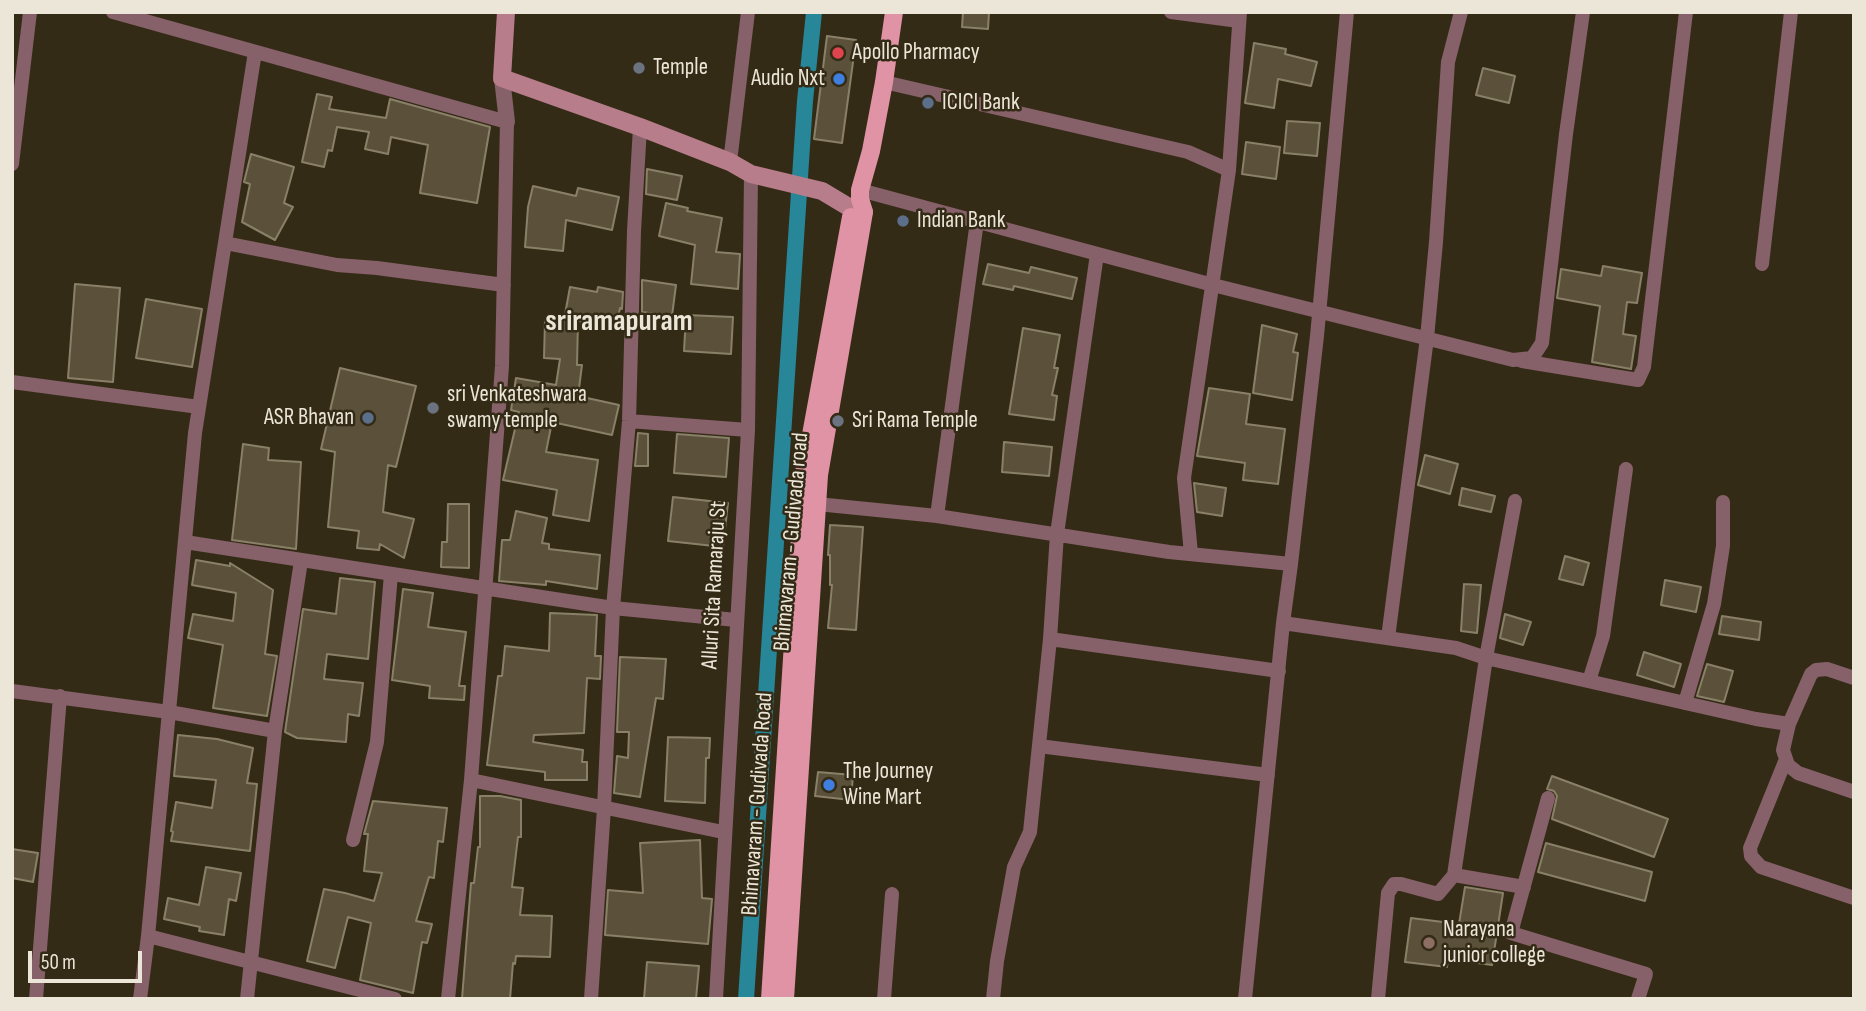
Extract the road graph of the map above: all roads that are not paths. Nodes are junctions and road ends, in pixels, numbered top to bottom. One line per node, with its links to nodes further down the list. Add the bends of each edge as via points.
1 (30, 12): 19 (street)
2 (113, 12): 13 (street)
3 (506, 12): 14 (main road)
4 (748, 12): 18 (street)
5 (894, 12): 15 (main road, Bhimavaram - Gudivada road)
6 (1171, 12): 12 (street)
7 (1346, 12): 29 (street)
8 (1461, 12): 30 (street, via 1448,62)
9 (1583, 12): 31 (street, via 1542,344 1532,358)
10 (1686, 12): 31 (street, via 1644,367 1637,380)
11 (1791, 12): 26 (street)
12 (1240, 17): 20 (street)
13 (255, 52): 16 (street); 24 (street)
14 (503, 63): 16 (street); 17 (main road)
15 (884, 82): 20 (street, via 1188,152); 22 (main road, Bhimavaram - Gudivada road)
16 (507, 122): 27 (street)
17 (640, 127): 18 (main road); 34 (street)
18 (730, 162): 21 (main road)
19 (12, 164)
20 (1229, 170): 28 (street)
21 (751, 174): 22 (main road); 35 (street, Alluri Sita Ramaraju St)
22 (859, 202): 23 (street); 39 (main road, Bhimavaram - Gudivada road, via 819,475)
23 (977, 221): 25 (street); 40 (street)
24 (225, 243): 27 (street, via 337,265); 33 (street)
25 (1097, 254): 28 (street); 41 (street)
26 (1762, 264)
27 (504, 285): 47 (street)
28 (1213, 285): 29 (street); 43 (street, via 1184,478)
29 (1319, 312): 30 (street); 45 (street)
30 (1427, 338): 31 (street); 51 (street)
31 (1513, 360)
32 (12, 382): 33 (street)
33 (199, 407): 42 (street)
34 (629, 421): 35 (street); 48 (street)
35 (748, 430): 49 (street, Alluri Sita Ramaraju St)
36 (1626, 469): 56 (street, via 1603,636)
37 (1515, 500): 53 (street)
38 (1723, 502): 59 (street, via 1723,546 1714,604)
39 (809, 504): 40 (street); 76 (main road, Bhimavaram - Gudivada road)
40 (937, 516): 41 (street)
41 (1057, 534): 43 (street); 52 (street)
42 (185, 542): 44 (street); 60 (street)
43 (1191, 554): 45 (street)
44 (301, 561): 46 (street); 62 (street)
45 (1292, 564): 50 (street)
46 (391, 574): 47 (street); 71 (street, via 377,742)
47 (485, 589): 48 (street); 66 (street)
48 (613, 608): 49 (street); 69 (street)
49 (736, 620): 70 (street, Alluri Sita Ramaraju St)
50 (1283, 623): 51 (street); 54 (street)
51 (1388, 638): 53 (street, via 1456,648)
52 (1049, 639): 54 (street); 63 (street)
53 (1486, 658): 56 (street); 72 (street)
54 (1279, 671): 65 (street)
55 (1854, 678): 61 (street, via 1816,670)
56 (1589, 681): 59 (street)
57 (12, 691): 58 (street)
58 (60, 696): 60 (street); 79 (street)
59 (1685, 703): 61 (street)
60 (169, 712): 62 (street); 77 (street)
61 (1789, 724): 64 (street, via 1783,750)
62 (275, 731): 78 (street)
63 (1039, 747): 65 (street); 89 (street, via 1030,832 1014,867)
64 (1786, 759): 67 (street, via 1798,774); 75 (street, via 1751,856 1761,867)
65 (1268, 775): 90 (street)
66 (471, 780): 69 (street); 83 (street)
67 (1854, 792)
68 (1548, 798): 73 (street)
69 (604, 808): 70 (street); 84 (street)
70 (723, 832): 85 (street, Alluri Sita Ramaraju St)
71 (353, 840)
72 (1454, 875): 73 (street); 91 (street, via 1438,894 1401,884 1394,884 1388,893)
73 (1524, 887): 92 (street, via 1511,933 1646,974)
74 (891, 894): 88 (street)
75 (1854, 898)
76 (782, 929): 86 (main road, Bhimavaram - Gudivada Road); 87 (main road, Bhimavaram - Gudivada road)
77 (148, 936): 78 (street); 80 (street)
78 (249, 961): 81 (street); 82 (street)
79 (36, 999)
80 (140, 999)
81 (247, 999)
82 (395, 999)
83 (448, 999)
84 (591, 999)
85 (716, 999)
86 (770, 999)
87 (785, 999)
88 (884, 999)
89 (993, 999)
90 (1245, 999)
91 (1378, 999)
92 (1638, 999)

